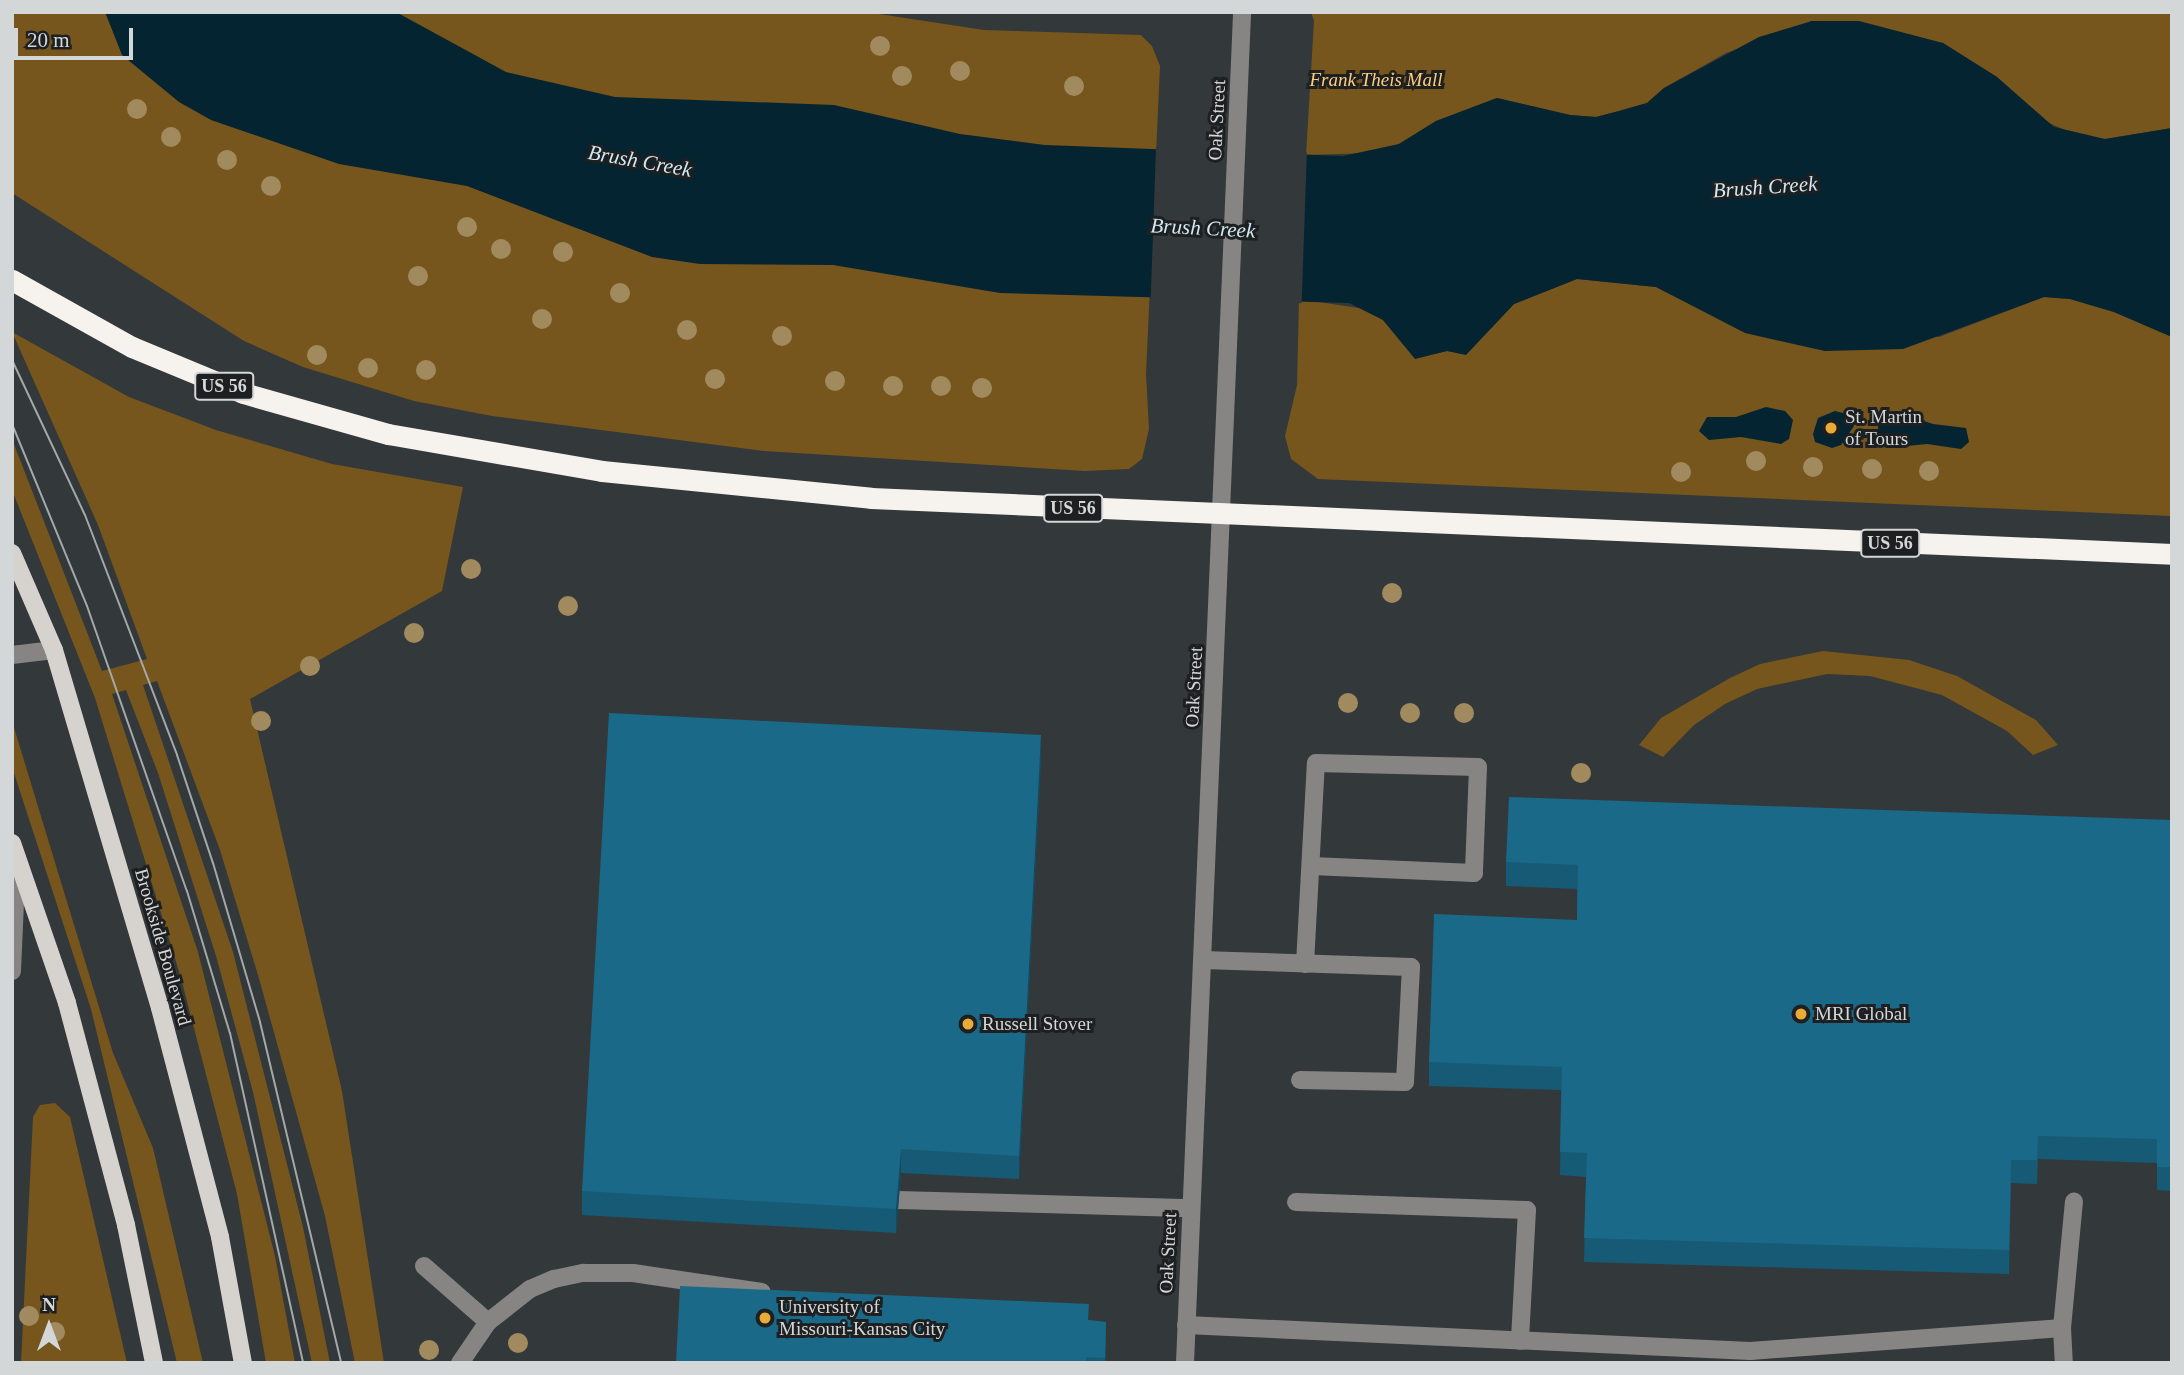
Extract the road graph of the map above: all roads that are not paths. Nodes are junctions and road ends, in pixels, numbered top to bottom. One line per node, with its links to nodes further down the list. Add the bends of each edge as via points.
1 (1242, 12): 3 (street, Oak Street)
2 (12, 280): 3 (highway, US 56, via 132,347 243,393 453,448 602,471 871,498)
3 (1222, 515): 5 (highway, US 56); 10 (street, Oak Street)
4 (12, 553): 6 (main road, Brookside Boulevard)
5 (2172, 554)
6 (54, 650): 7 (street); 26 (main road, Brookside Boulevard, via 160,1008 220,1237)
7 (12, 655)
8 (15, 850): 12 (street); 25 (main road, via 66,1003 126,1225)
9 (1311, 866): 9 (street, via 1316,763 1478,766 1474,873); 11 (street)
10 (1203, 960): 11 (street); 17 (street, Oak Street)
11 (1305, 964): 13 (street, via 1411,967 1405,1082)
12 (12, 971)
13 (1300, 1080)
14 (898, 1200): 17 (street)
15 (1296, 1202): 23 (street, via 1527,1210)
16 (2074, 1202): 22 (street)
17 (1191, 1208): 21 (street, Oak Street)
18 (424, 1266): 20 (street)
19 (777, 1295): 20 (street, via 685,1278 583,1273 530,1289)
20 (488, 1322): 27 (street)
21 (1186, 1325): 23 (street); 28 (street, Oak Street)
22 (2062, 1328): 24 (street); 30 (street)
23 (1521, 1341): 24 (street)
24 (1750, 1351): 29 (street)
25 (154, 1363)
26 (243, 1363)
27 (460, 1363)
28 (1185, 1363)
29 (1730, 1363)
30 (2064, 1363)

